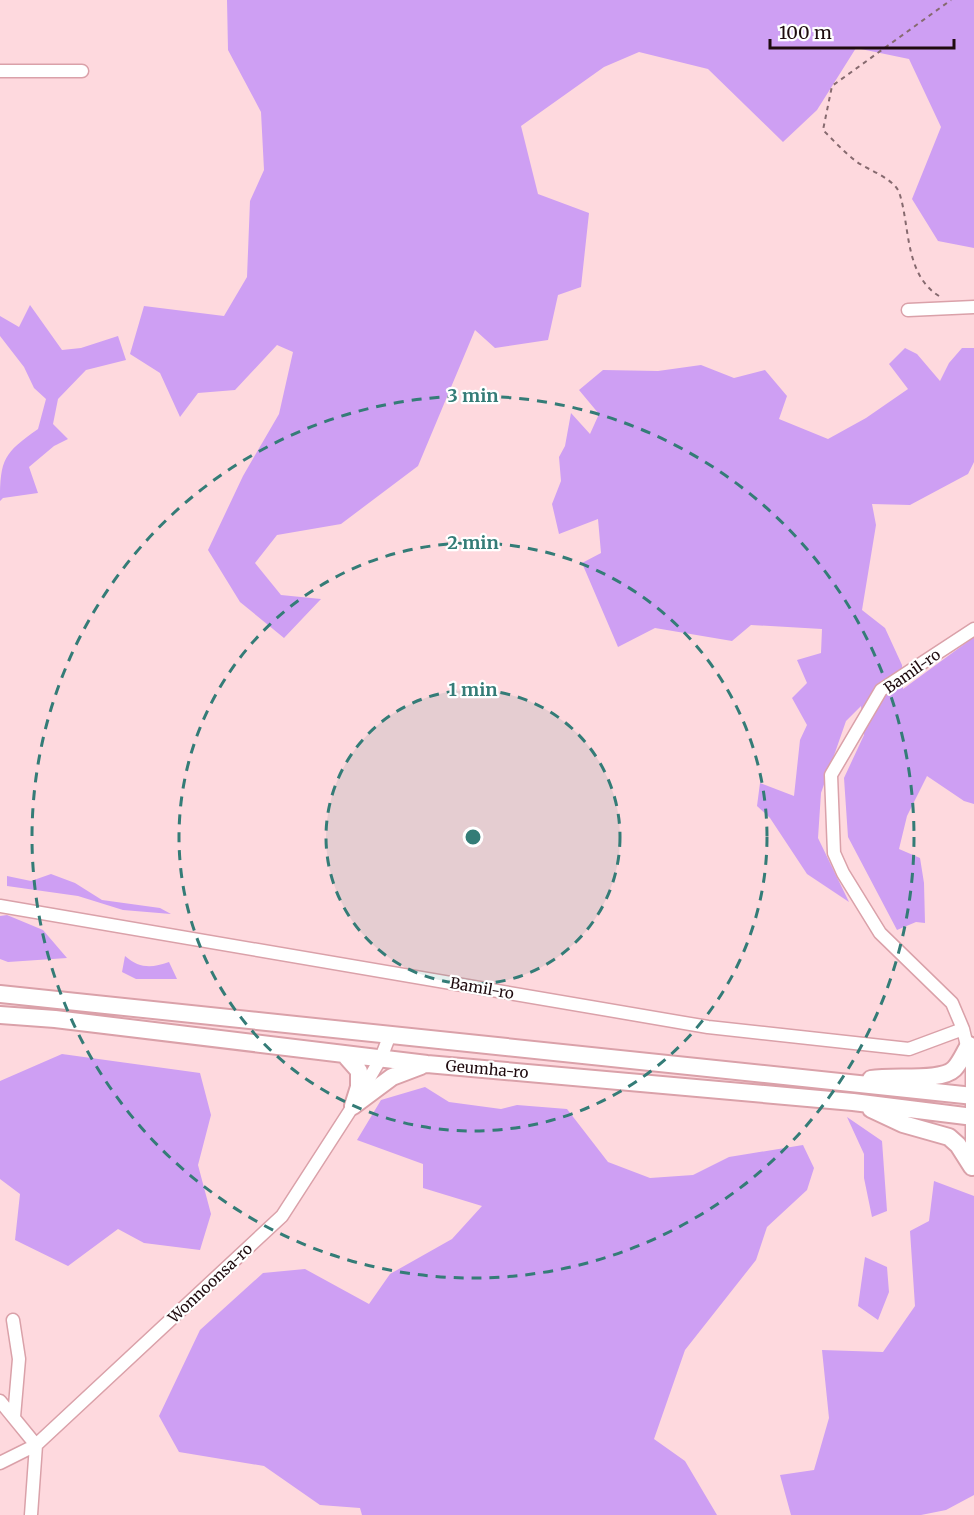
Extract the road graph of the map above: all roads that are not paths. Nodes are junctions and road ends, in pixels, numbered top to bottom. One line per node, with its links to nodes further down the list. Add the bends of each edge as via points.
1 (0, 71): 2 (street)
2 (82, 71)
3 (974, 307): 4 (street)
4 (908, 310)
5 (974, 628): 10 (street, Bamil-ro, via 881,690 831,775 834,853 843,873 880,933 952,1003)
6 (0, 906): 10 (street, Bamil-ro, via 708,1027 909,1049)
7 (0, 994): 9 (main road, Geumha-ro)
8 (0, 1015): 11 (main road, Geumha-ro)
9 (388, 1037): 12 (street, Wonnoonsa-ro); 14 (main road, Geumha-ro)
10 (969, 1041): 14 (main road, via 955,1068 940,1078 891,1075); 15 (street, Bamil-ro)
11 (345, 1054): 12 (main road, Geumha-ro); 17 (main road, via 359,1071)
12 (381, 1058): 13 (main road, Geumha-ro); 17 (street, Wonnoonsa-ro)
13 (427, 1064): 16 (main road, Geumha-ro); 17 (main road, via 392,1077)
14 (850, 1082): 15 (main road, Geumha-ro)
15 (972, 1096): 18 (street, Bamil-ro)
16 (853, 1102): 18 (main road, Geumha-ro); 19 (main road, via 903,1124 949,1137)
17 (353, 1106): 23 (street, Wonnoonsa-ro, via 282,1216)
18 (972, 1117): 19 (street, Bamil-ro)
19 (973, 1167)
20 (13, 1320): 22 (street, via 19,1359)
21 (0, 1401): 22 (street)
22 (14, 1417): 23 (street)
23 (36, 1445): 24 (street, Wonnoonsa-ro); 25 (street)
24 (0, 1463)
25 (31, 1515)

